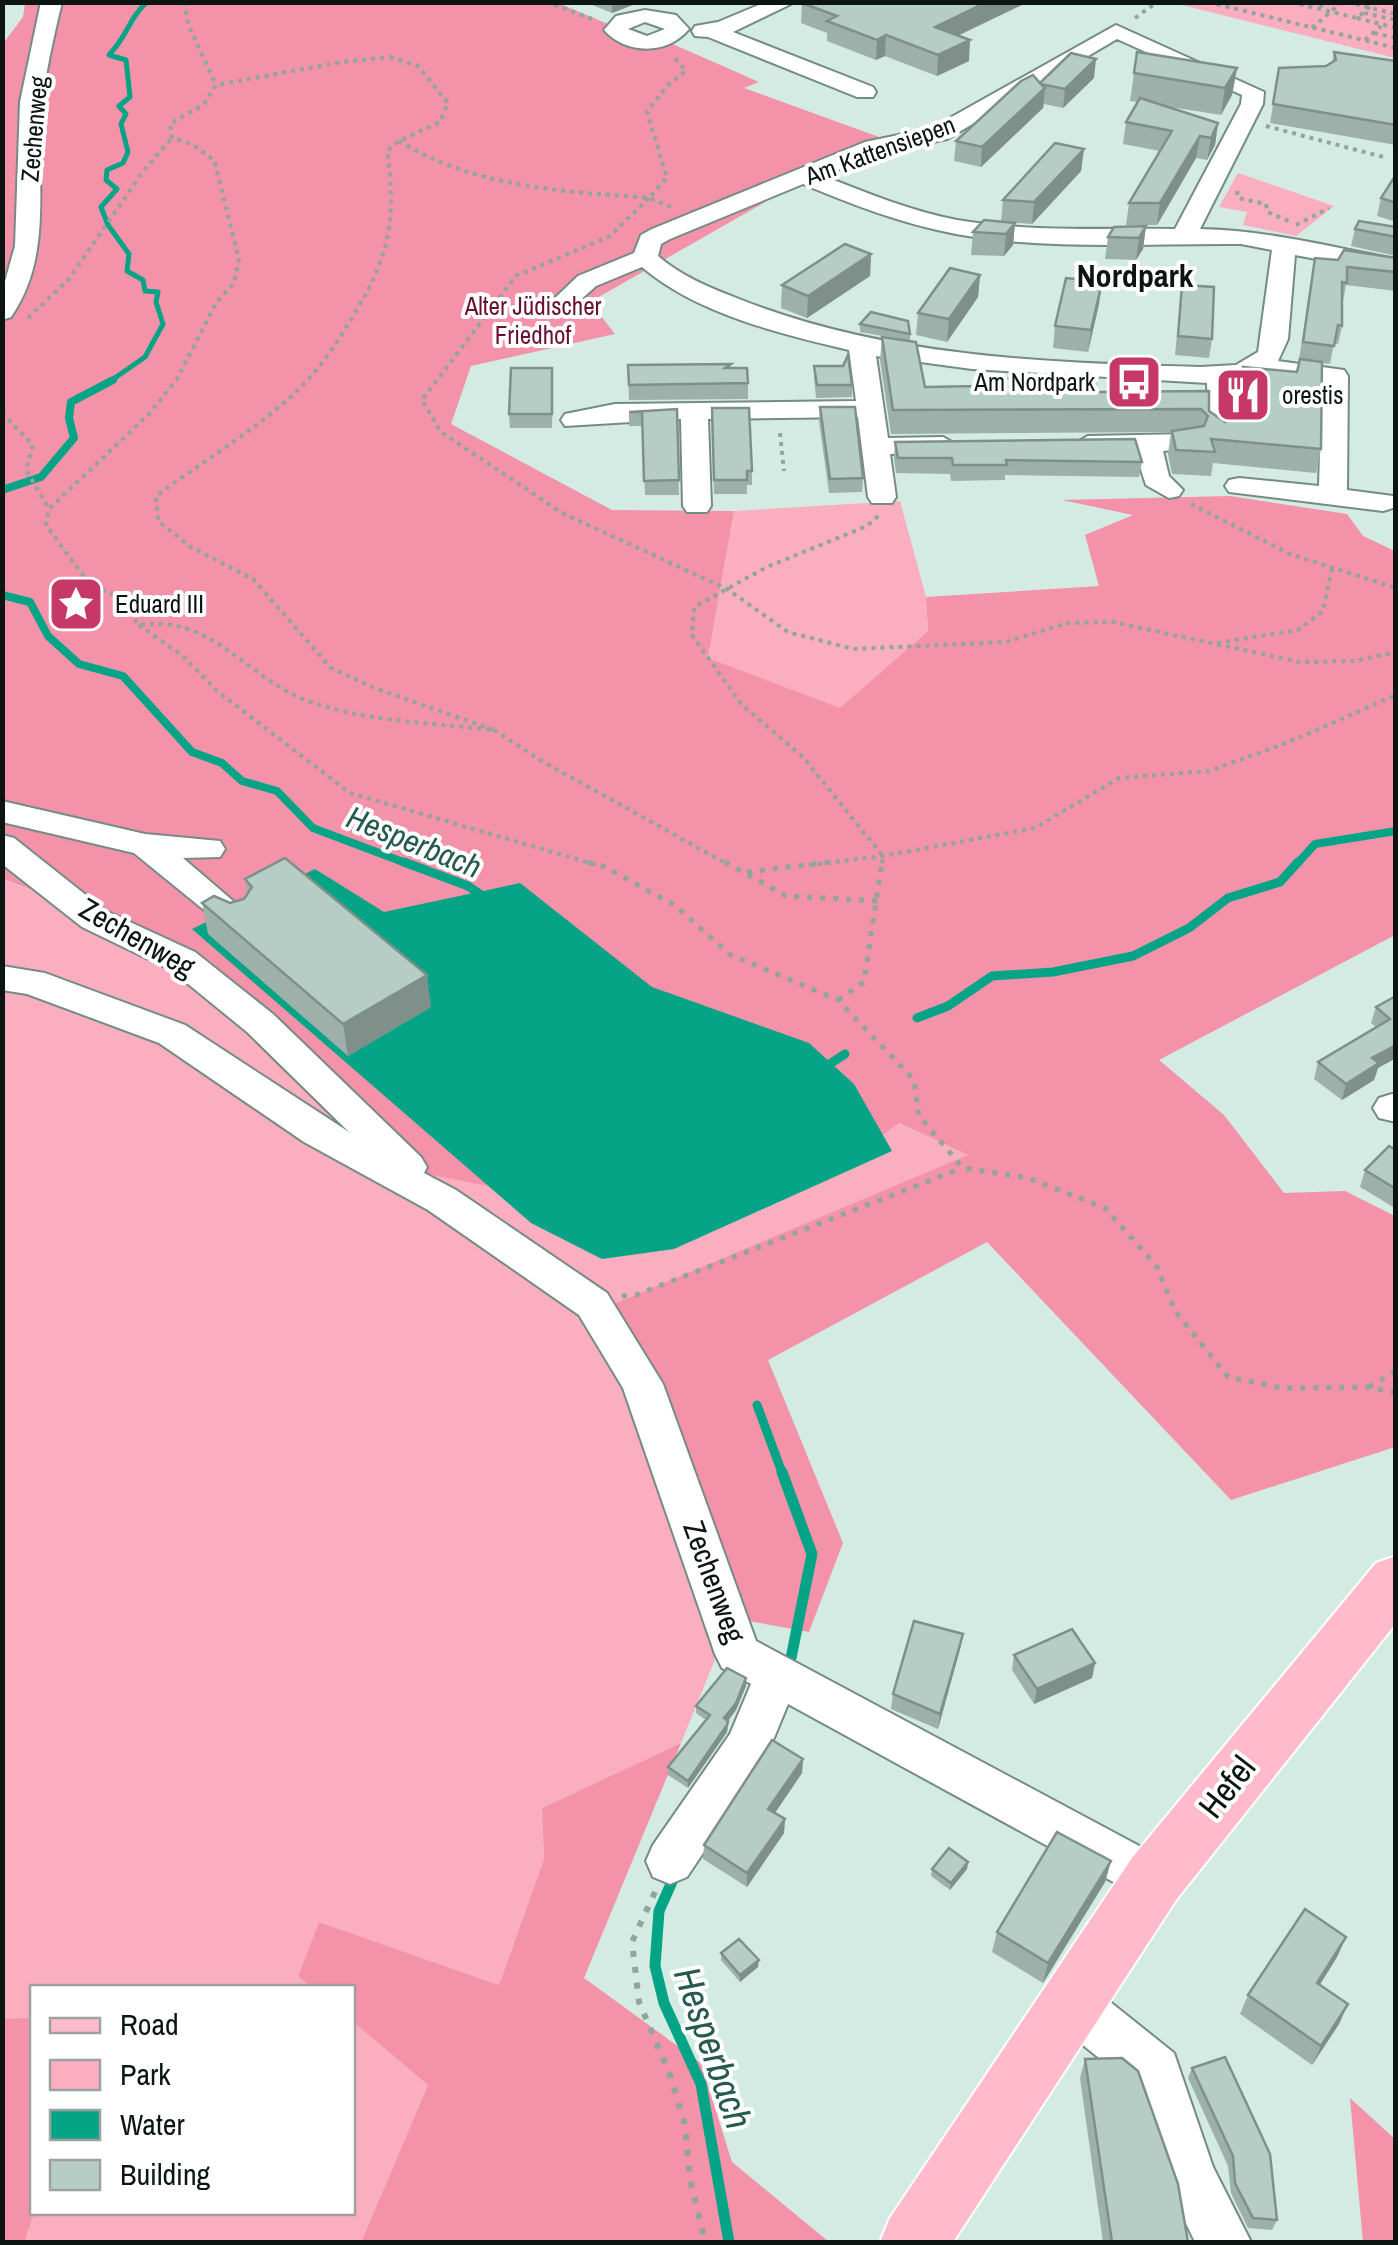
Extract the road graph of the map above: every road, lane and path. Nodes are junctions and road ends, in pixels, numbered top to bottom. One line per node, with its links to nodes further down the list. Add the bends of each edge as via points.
1 (52, 2): 45 (street, Zechenweg, via 29,118 25,246)
2 (184, 2): 28 (path)
3 (546, 2): 21 (path)
4 (785, 2): 22 (street)
5 (1208, 2): 19 (path)
6 (1291, 2): 13 (path)
7 (1311, 2): 10 (path)
8 (1344, 2): 12 (path); 13 (path)
9 (1375, 2): 12 (path)
10 (1324, 6)
11 (694, 8): 17 (street)
12 (1369, 8): 14 (path); 15 (path)
13 (1330, 12): 16 (path); 19 (path)
14 (1364, 13): 15 (path); 16 (path)
15 (1396, 17)
16 (1357, 18): 18 (path)
17 (672, 25): 21 (street, via 645,16); 22 (street); 26 (street, via 670,38)
18 (1382, 25): 20 (path); 25 (path)
19 (1312, 28): 25 (path)
20 (1396, 28)
21 (615, 30): 26 (street, via 625,39)
22 (710, 30): 29 (street)
23 (1374, 33): 24 (path)
24 (1396, 38)
25 (1365, 40): 27 (path)
26 (648, 42): 37 (path, via 686,71 647,112 667,178)
27 (1396, 48)
28 (216, 85): 32 (path, via 198,110 170,124); 33 (path, via 372,58 406,59 435,81 448,103 440,122)
29 (864, 92)
30 (1252, 95): 31 (street); 34 (path); 35 (street, Am Kattensiepen, via 1116,30 939,134 888,142); 41 (street)
31 (1280, 99)
32 (172, 138): 45 (path, via 69,279 37,314); 67 (path, via 214,160 239,259 234,284 149,414)
33 (399, 141): 37 (path, via 420,156 490,181); 75 (path, via 387,151 393,192 386,251 330,354 296,392 156,496 158,521 190,547 253,579 331,668)
34 (1387, 158)
35 (806, 177): 39 (street, Am Kattensiepen); 41 (street, via 888,210 957,227)
36 (1238, 188): 40 (path, via 1238,198 1266,204)
37 (650, 198): 39 (path)
38 (1329, 208): 40 (path)
39 (697, 220): 42 (street, Am Kattensiepen, via 650,240)
40 (1284, 232): 41 (street); 43 (street); 47 (street, via 1274,349)
41 (1187, 235)
42 (645, 257): 44 (street, via 587,281); 46 (street, via 685,285 764,320)
43 (1396, 267)
44 (567, 298)
45 (11, 317)
46 (862, 347): 48 (street, via 953,361); 49 (street)
47 (1257, 366): 48 (street); 63 (street, via 1335,376)
48 (1215, 374): 54 (street)
49 (870, 409): 50 (street); 59 (street)
50 (778, 410): 51 (street); 60 (path)
51 (694, 411): 53 (street, via 614,412); 66 (street)
52 (2, 413): 67 (path, via 33,446 26,470)
53 (575, 420)
54 (1222, 435)
55 (1187, 442): 56 (street)
56 (1147, 443): 57 (street); 62 (street, via 1156,480)
57 (1060, 444)
58 (972, 445): 59 (street)
59 (875, 446): 64 (street)
60 (784, 470)
61 (1239, 486): 63 (street)
62 (1169, 490): 68 (path, via 1217,520)
63 (1333, 496): 65 (street)
64 (882, 497): 80 (path, via 884,511 867,526 694,607 692,635 741,704 803,757)
65 (1383, 502)
66 (696, 506)
67 (49, 509): 71 (path, via 52,536 88,582 115,596)
68 (1332, 568): 69 (path); 72 (path, via 1323,611 1298,630)
69 (1396, 588)
70 (1112, 622): 72 (path)
71 (139, 625): 75 (path, via 191,627 306,700 343,712); 85 (path, via 350,793 605,867 676,906 729,954)
72 (1214, 644): 73 (path, via 1300,662)
73 (1396, 652)
74 (1396, 694): 80 (path, via 1208,770 1119,778 1035,828)
75 (494, 730): 81 (path)
76 (2, 811): 77 (street)
77 (145, 845): 79 (street); 83 (street)
78 (2, 846): 87 (street, Zechenweg, via 94,919 183,961 260,1023)
79 (208, 849)
80 (882, 856): 81 (path); 82 (path)
81 (747, 872): 82 (path, via 786,896)
82 (878, 902): 85 (path, via 864,982)
83 (237, 918)
84 (2, 978): 87 (street, Zechenweg, via 32,982 172,1034 317,1132)
85 (838, 1000): 86 (path, via 914,1080 919,1116)
86 (964, 1168): 88 (path, via 636,1295); 90 (path, via 1028,1178 1106,1208 1157,1268 1175,1311 1228,1377 1282,1388)
87 (442, 1200): 88 (street, Zechenweg)
88 (584, 1298): 93 (street, Zechenweg, via 642,1384 738,1654)
89 (1396, 1371): 90 (path)
90 (1369, 1387): 91 (path)
91 (1396, 1393)
92 (1396, 1580): 95 (main road, Hefel)
93 (777, 1675): 94 (street, via 748,1747); 95 (street, Zechenweg)
94 (670, 1861): 97 (path, via 632,1942 639,2002 685,2125)
95 (1154, 1879): 96 (main road, Hefel)
96 (1071, 2003): 98 (main road, Hefel); 99 (street, via 1156,2071 1190,2178)
97 (705, 2242)
98 (914, 2242)
99 (1224, 2242)

